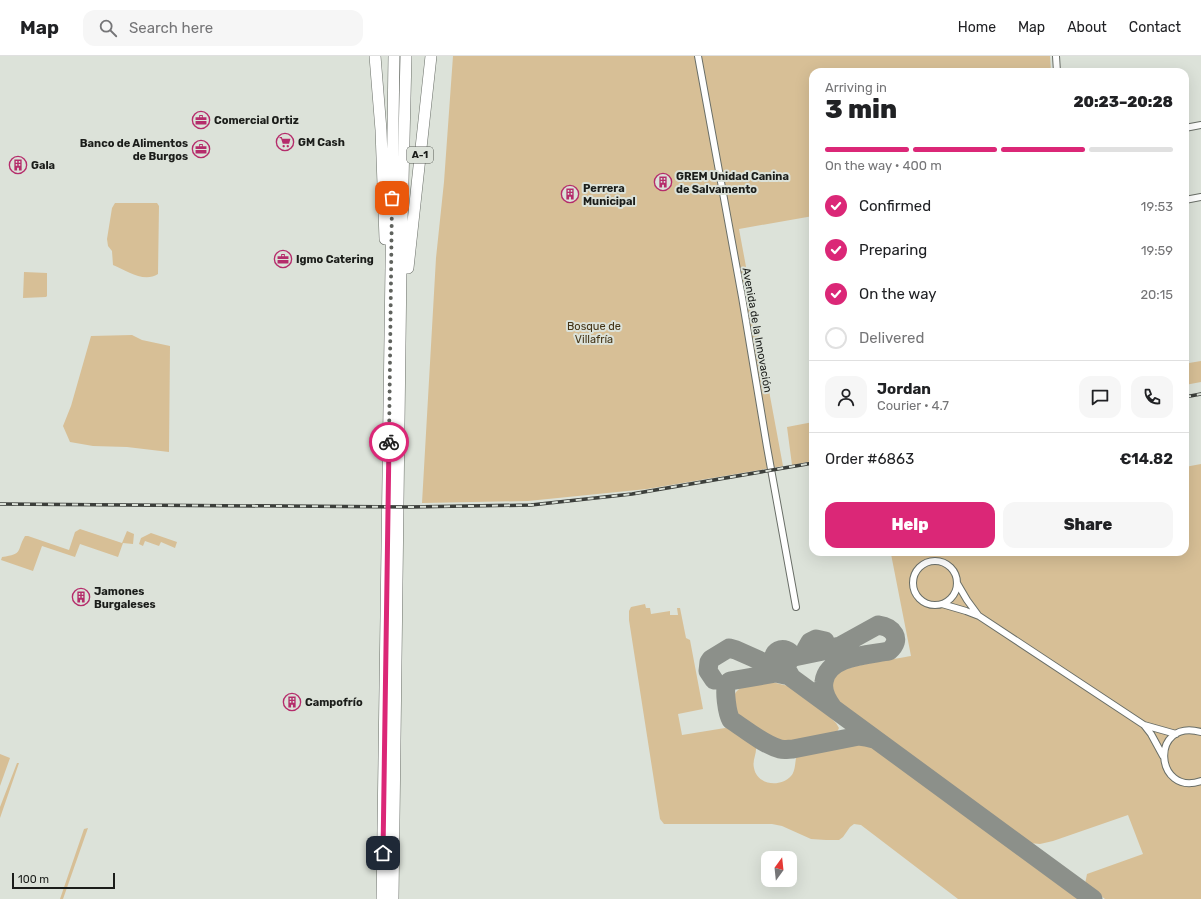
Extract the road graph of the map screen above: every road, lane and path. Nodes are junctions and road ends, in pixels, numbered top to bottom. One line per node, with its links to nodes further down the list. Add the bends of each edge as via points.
1 (371, 56): 11 (highway)
2 (375, 56): 11 (highway)
3 (394, 56): 15 (highway, A-1)
4 (406, 56): 14 (highway, A-1)
5 (430, 56): 14 (highway, A-1)
6 (698, 56): 18 (street, Avenida de la Innovación)
7 (1056, 56): 8 (street)
8 (1057, 68)
9 (1201, 125): 10 (street)
10 (1189, 127)
11 (381, 130): 15 (highway, via 385,366)
12 (1201, 197): 13 (street)
13 (1189, 199)
14 (400, 364): 28 (highway, A-1)
15 (390, 378): 23 (highway, A-1)
16 (958, 583): 17 (street, via 956,593); 17 (street, via 950,566 943,562 929,562 917,570 913,584 919,598 931,605); 19 (street)
17 (942, 604): 19 (street)
18 (796, 607)
19 (979, 616): 20 (street)
20 (1144, 724): 22 (street); 24 (street)
21 (1201, 732): 22 (street, via 1184,730)
22 (1176, 734): 24 (street, via 1169,740)
23 (385, 744): 26 (highway, via 380,772); 27 (highway, A-1)
24 (1163, 756): 25 (street, via 1164,765 1175,778 1191,783)
25 (1201, 781)
26 (377, 899)
27 (382, 899)
28 (393, 899)

